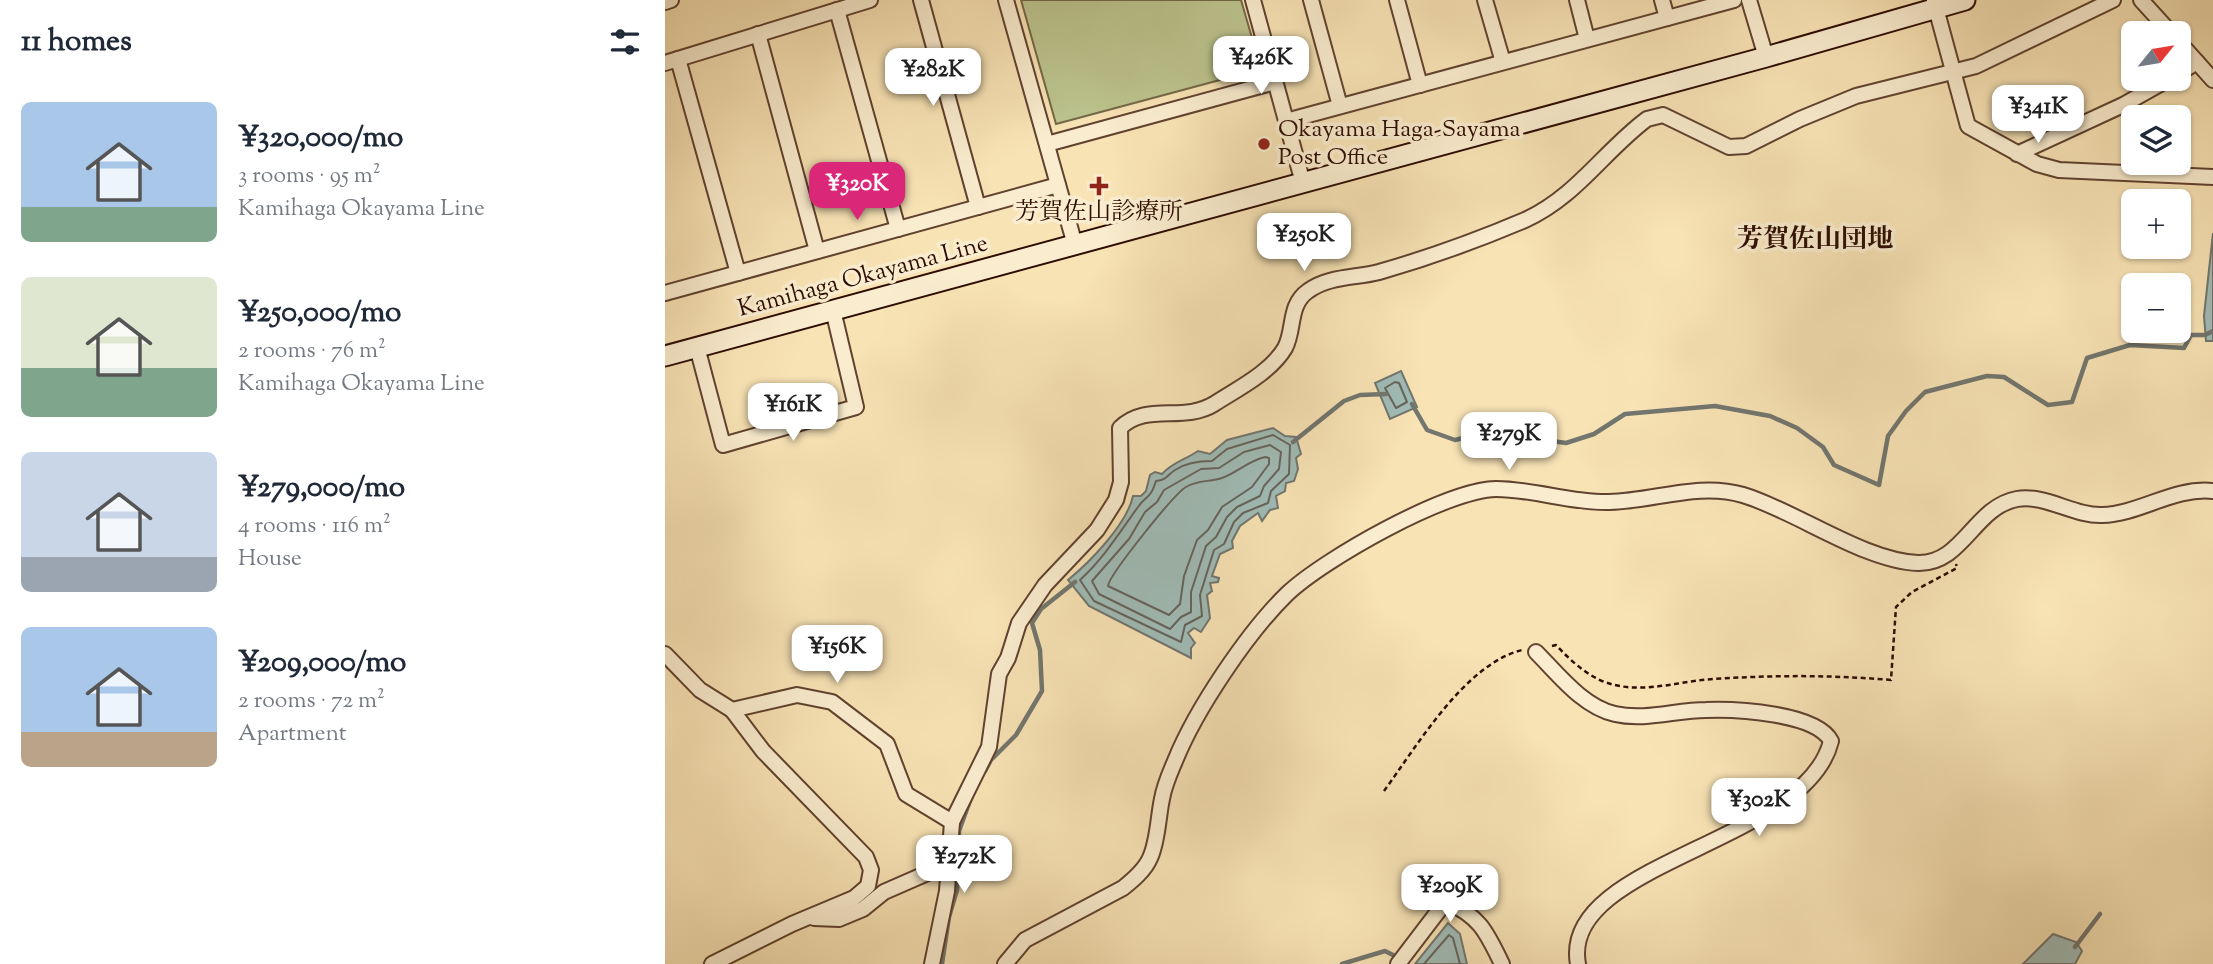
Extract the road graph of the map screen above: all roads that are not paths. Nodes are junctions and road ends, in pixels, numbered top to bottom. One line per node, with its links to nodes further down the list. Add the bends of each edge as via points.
1 (671, 0): 16 (street)
2 (870, 0): 18 (street)
3 (921, 0): 41 (street)
4 (1006, 0): 36 (street)
5 (1253, 0): 31 (street)
6 (1311, 0): 34 (street)
7 (1397, 0): 32 (street)
8 (1485, 0): 26 (street)
9 (1577, 0): 22 (street)
10 (1662, 0): 19 (street)
11 (1734, 0): 19 (street)
12 (1749, 0): 24 (street)
13 (1965, 0): 17 (main road, Kamihaga Okayama Line)
14 (2113, 0): 29 (street, via 2018,48)
15 (2141, 0): 20 (street)
16 (665, 2)
17 (1935, 5): 24 (main road, Kamihaga Okayama Line); 29 (street)
18 (837, 10): 21 (street); 42 (street)
19 (1667, 18): 22 (street)
20 (2160, 21)
21 (758, 34): 25 (street); 44 (street)
22 (1587, 40): 26 (street)
23 (2191, 55): 27 (street)
24 (1766, 57): 39 (main road, Kamihaga Okayama Line)
25 (672, 61): 45 (street)
26 (1503, 62): 32 (street)
27 (2197, 62): 28 (street); 30 (street)
28 (2191, 66)
29 (1953, 71): 37 (street, via 1968,126); 54 (street, via 1836,103 1746,146 1729,147 1663,115 1647,119 1567,194 1526,219 1438,253 1308,291 1298,299 1290,336 1275,360 1209,406 1196,413 1155,412 1130,418 1120,428 1121,482 1116,500 1097,530 1045,585 1019,623 999,674 989,747)
30 (2213, 80)
31 (1275, 82): 35 (street); 36 (street)
32 (1420, 85): 34 (street)
33 (2149, 91): 37 (street)
34 (1340, 106): 35 (street)
35 (1286, 121): 39 (street)
36 (1047, 144): 40 (street)
37 (2017, 154): 38 (street, via 2059,170)
38 (2213, 177)
39 (1303, 183): 43 (main road, Kamihaga Okayama Line)
40 (1058, 185): 41 (street); 43 (street)
41 (978, 207): 42 (street)
42 (898, 229): 44 (street)
43 (1075, 245): 47 (main road, Kamihaga Okayama Line)
44 (817, 251): 45 (street)
45 (738, 273): 46 (street)
46 (665, 293)
47 (833, 310): 48 (main road, Kamihaga Okayama Line); 48 (street, via 856,407 723,445)
48 (697, 347): 49 (main road, Kamihaga Okayama Line)
49 (665, 356)
50 (2213, 491): 59 (street, via 2182,493 2097,516 2016,499 1986,514 1953,551 1917,563 1864,548 1763,502 1716,490 1586,502 1490,489 1437,504 1323,567 1261,620 1177,757 1163,793 1150,858 1136,877 1025,940)
51 (1536, 652): 62 (street, via 1598,708 1616,715 1707,710 1783,717 1825,730 1831,741 1827,757 1806,783 1742,829 1614,893 1577,935)
52 (665, 654): 53 (street, via 700,690)
53 (732, 710): 54 (street, via 797,695 832,702 887,744 906,794); 56 (street, via 763,751 866,857 871,870 868,886)
54 (952, 822): 55 (street)
55 (948, 864): 56 (street, via 884,892 863,909 839,919); 58 (street)
56 (813, 918): 57 (street)
57 (712, 964)
58 (939, 964)
59 (1005, 964)
60 (1398, 964): 61 (street, via 1446,901 1470,912 1484,928)
61 (1502, 964)
62 (1578, 964)

